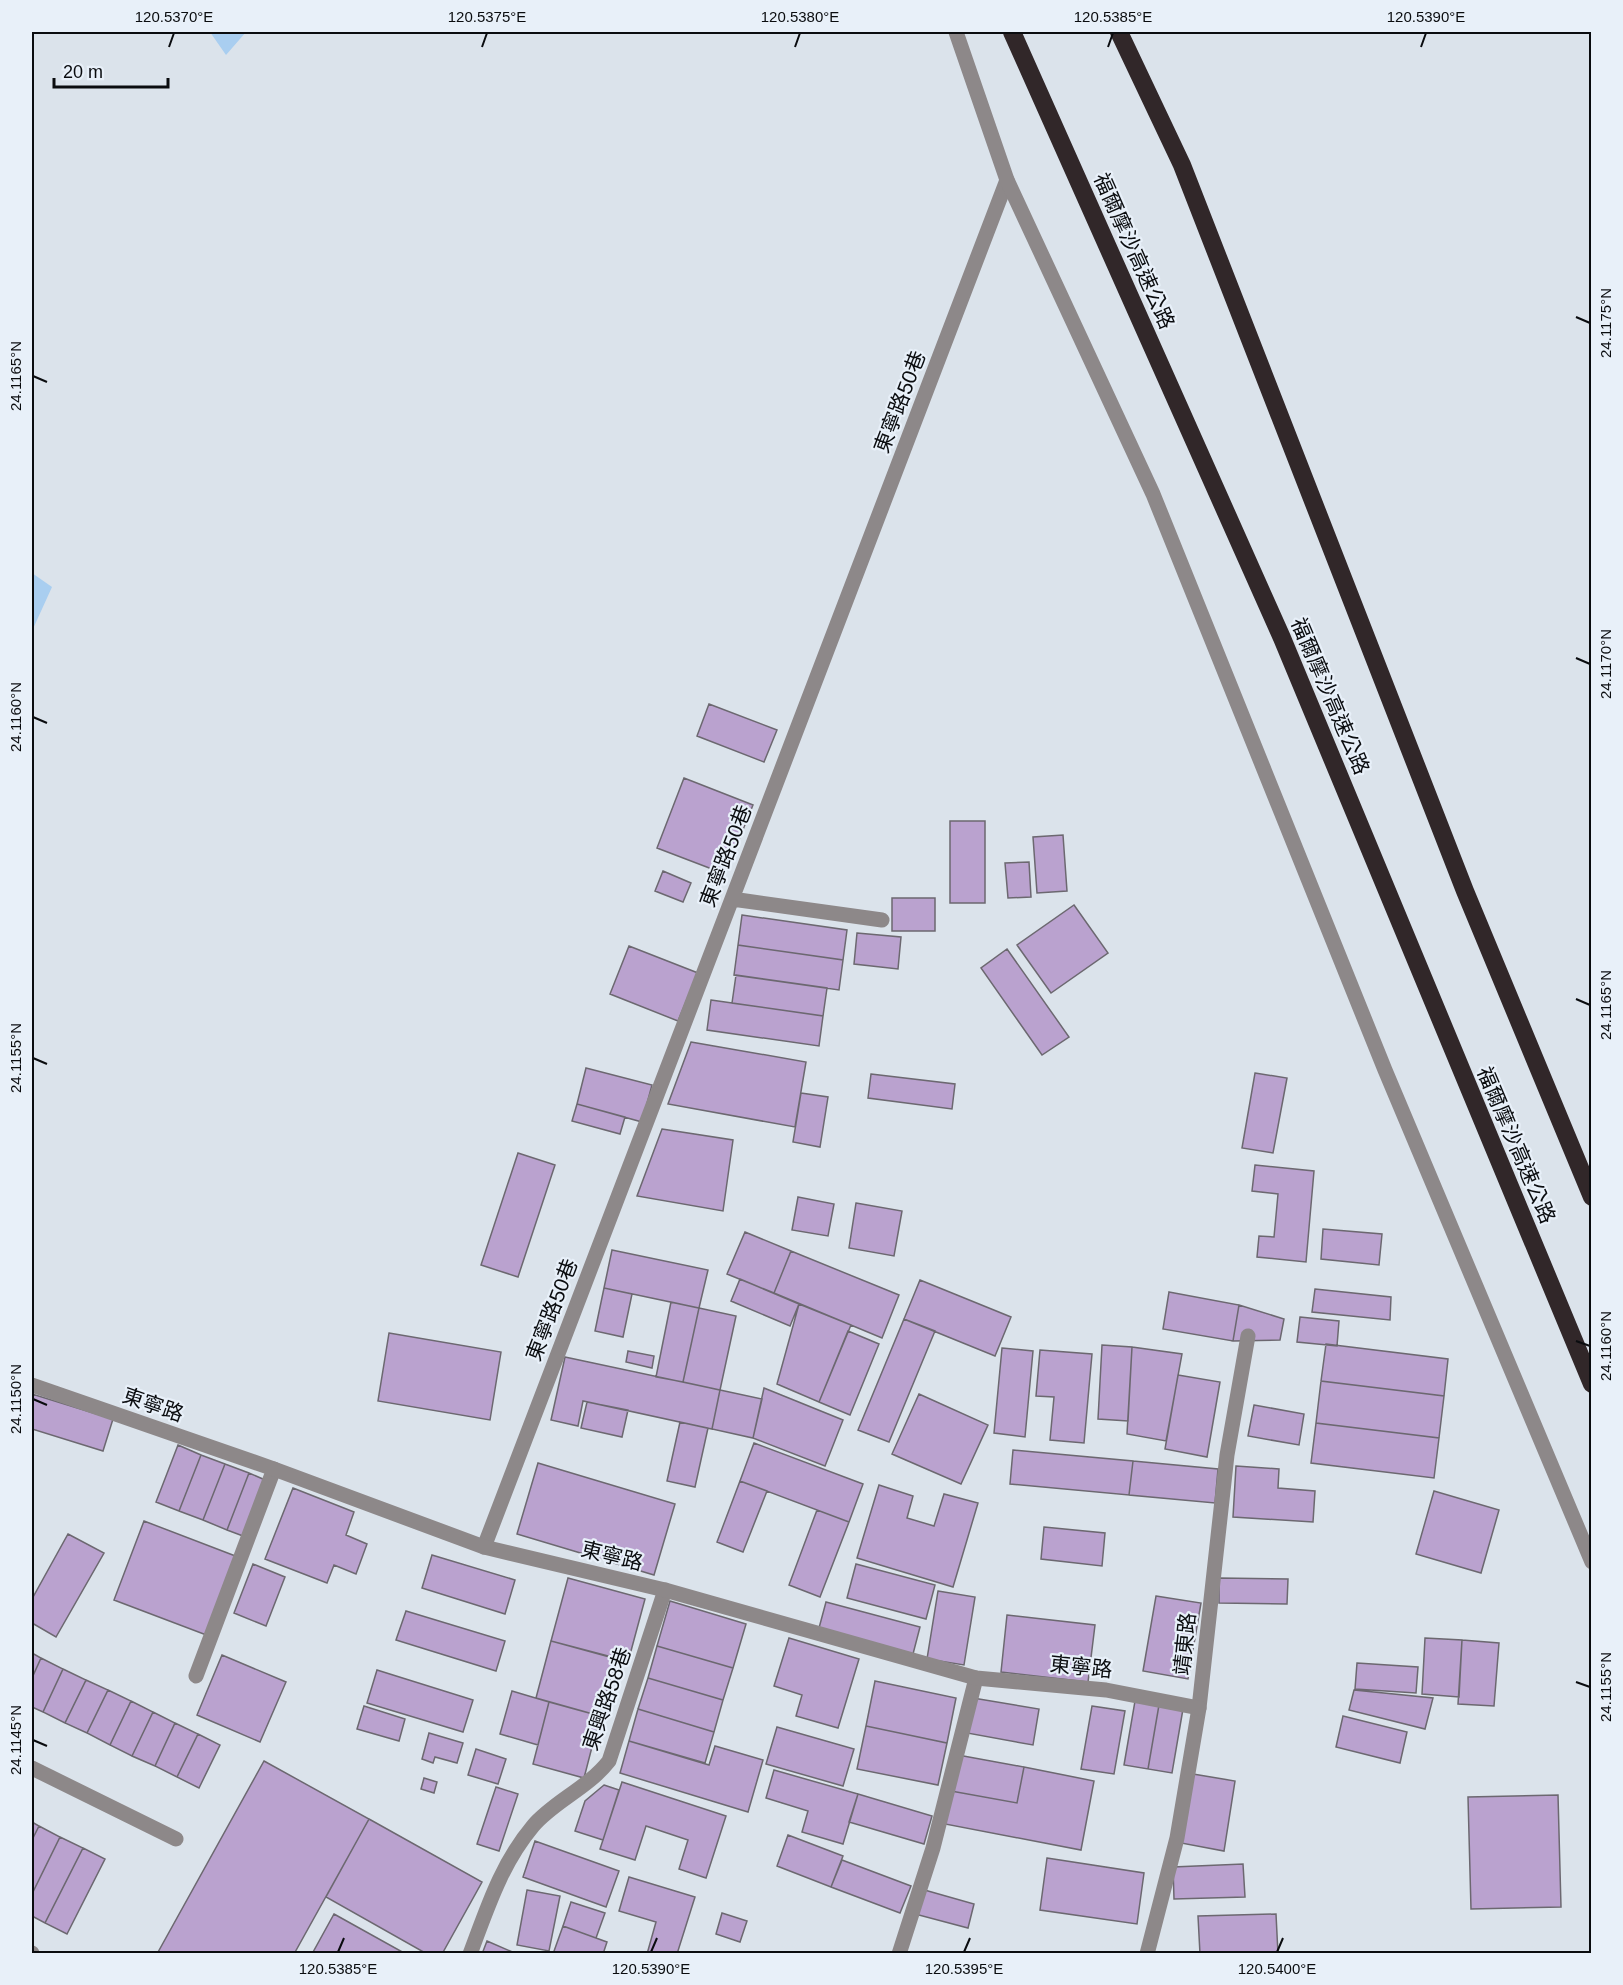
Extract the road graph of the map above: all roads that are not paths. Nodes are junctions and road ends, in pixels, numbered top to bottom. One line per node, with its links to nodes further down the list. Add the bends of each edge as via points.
1 (956, 32): 4 (street)
2 (1012, 32): 9 (highway, 福爾摩沙高速公路, via 1282,638)
3 (1119, 32): 7 (highway, via 1182,165 1465,891)
4 (1007, 180): 5 (street, 東寧路50巷); 13 (street, via 1153,494 1385,1070)
5 (732, 899): 6 (street); 12 (street, 東寧路50巷)
6 (882, 920)
7 (1592, 1197)
8 (1248, 1336): 17 (street, 靖東路, via 1227,1455)
9 (1592, 1384)
10 (32, 1385): 11 (street, 東寧路)
11 (274, 1469): 12 (street, 東寧路); 15 (street)
12 (484, 1547): 14 (street, 東寧路)
13 (1592, 1562)
14 (665, 1590): 16 (street, 東寧路); 20 (street, 東興路58巷, via 609,1761 598,1775 533,1825 498,1879)
15 (196, 1676)
16 (976, 1678): 17 (street, 東寧路, via 1106,1690); 21 (street, via 933,1848)
17 (1199, 1708): 22 (street, 靖東路, via 1177,1838)
18 (32, 1768): 19 (street)
19 (176, 1839)
20 (470, 1953)
21 (899, 1953)
22 (1147, 1953)

